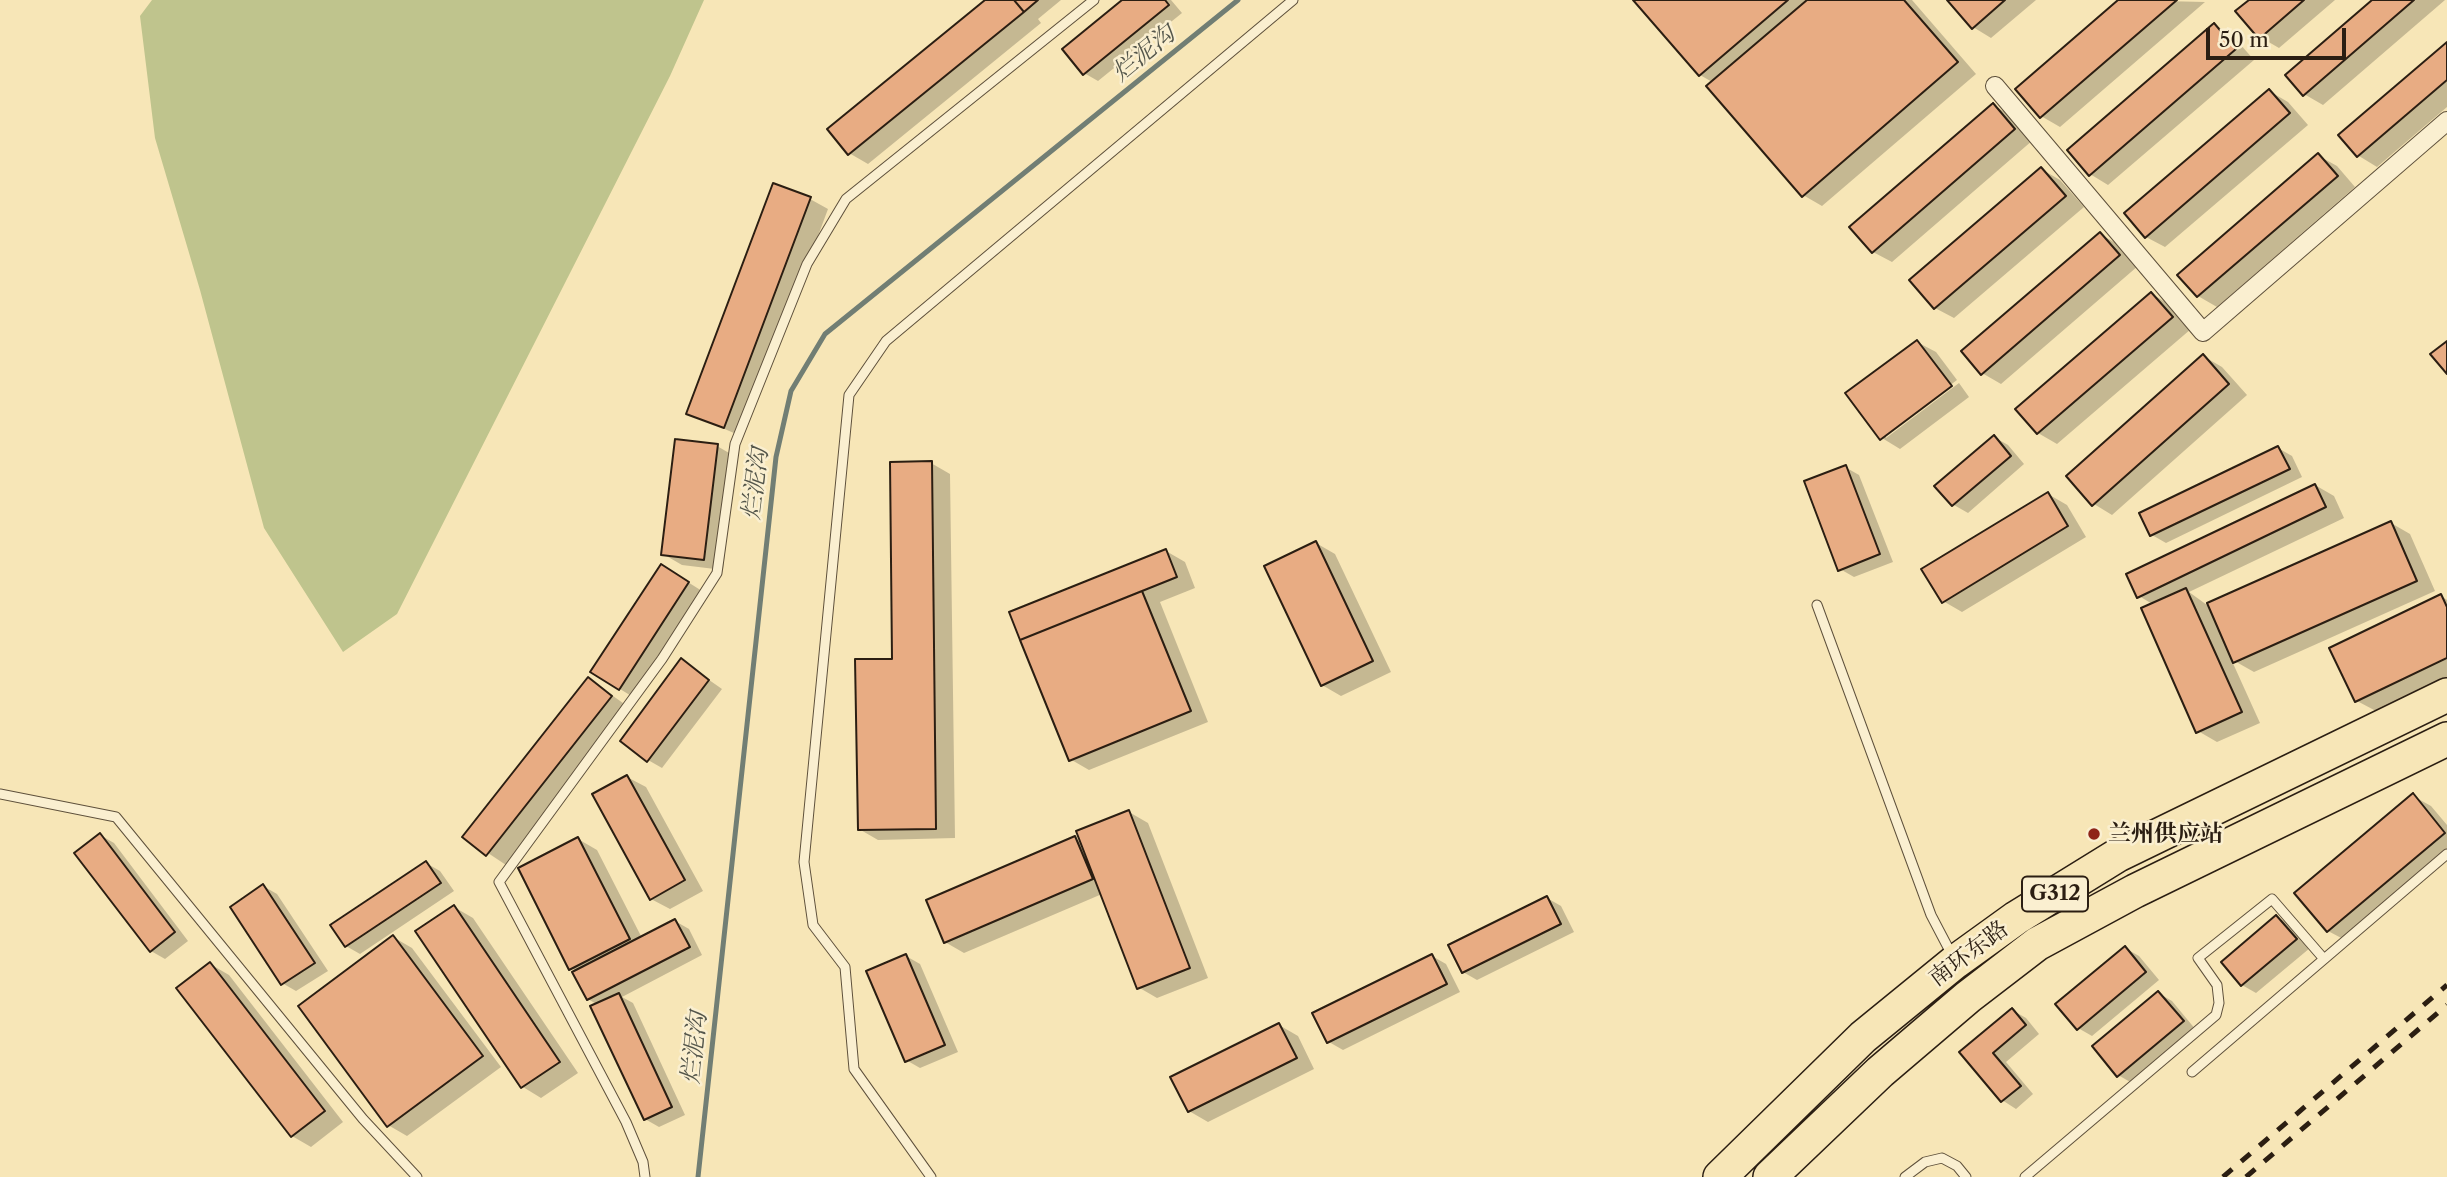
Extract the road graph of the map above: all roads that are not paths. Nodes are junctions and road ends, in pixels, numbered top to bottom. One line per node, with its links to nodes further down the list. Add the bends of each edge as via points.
1 (1094, 0): 15 (lane, via 846,199 807,264 735,444 717,573 662,659 499,882 626,1122)
2 (1293, 0): 16 (lane, via 886,341 849,395 804,862 813,925 845,967 854,1069)
3 (1995, 86): 4 (street, via 2203,332)
4 (2447, 121)
5 (1817, 605): 11 (lane, via 1931,915)
6 (2447, 695): 11 (highway, 南环东路 / G312, via 2118,855)
7 (2447, 739): 13 (highway, 南环东路 / G312, via 2135,891 2037,944 1880,1072)
8 (0, 794): 14 (lane, via 116,817 363,1119)
9 (2447, 854): 10 (lane)
10 (2324, 959): 12 (lane); 20 (lane, via 2272,899 2198,958 2217,985 2216,1015)
11 (1955, 962): 17 (highway, 南环东路 / G312, via 1863,1037)
12 (2192, 1072)
13 (1782, 1170)
14 (418, 1177)
15 (645, 1177)
16 (931, 1177)
17 (1720, 1177)
18 (1905, 1177): 19 (lane, via 1925,1162 1942,1158)
19 (1966, 1177)
20 (2025, 1177)

